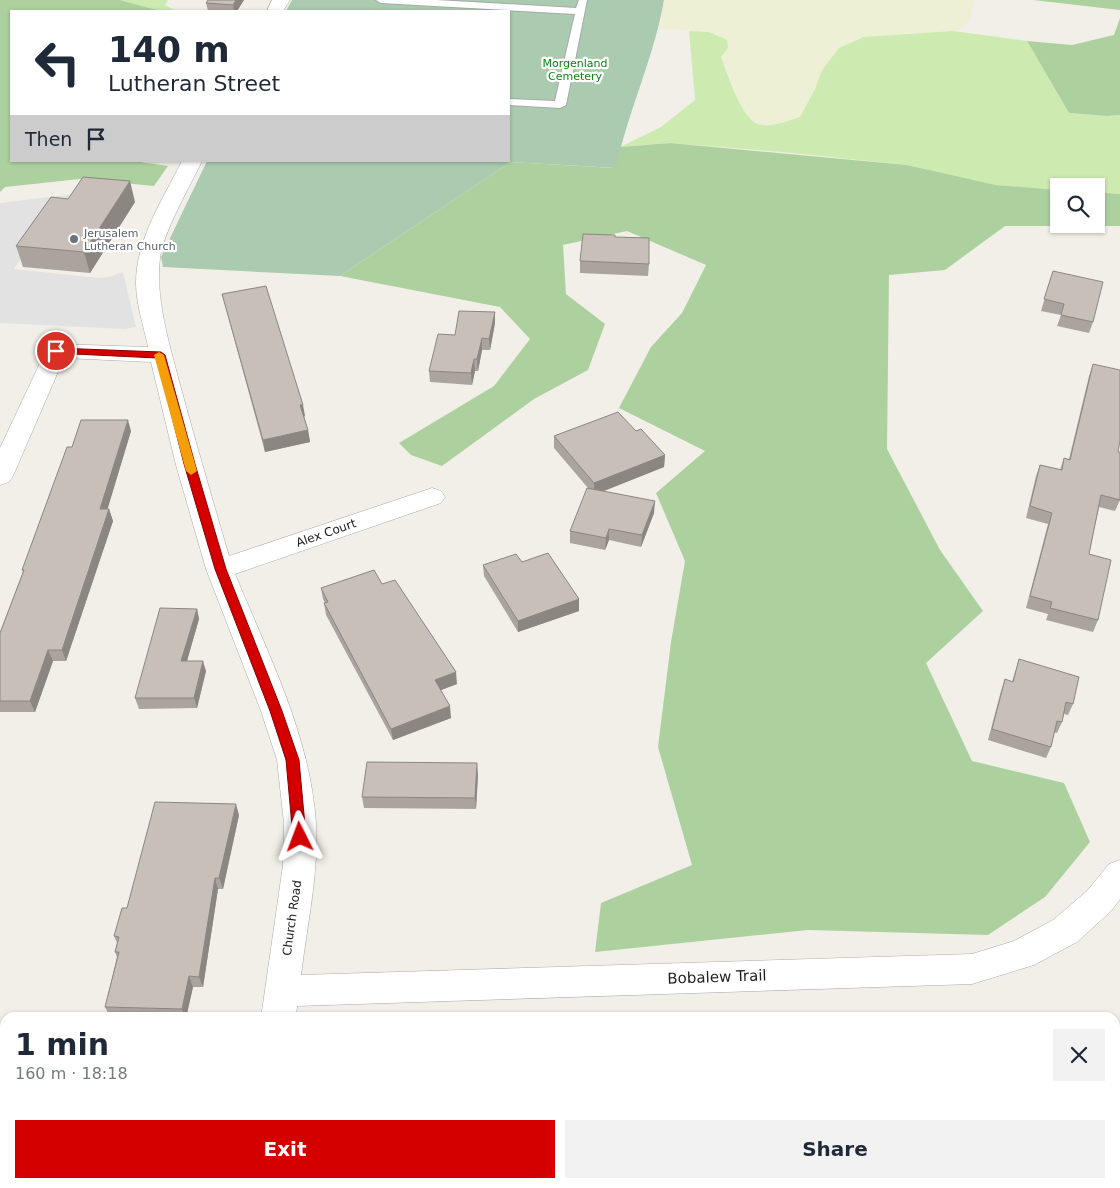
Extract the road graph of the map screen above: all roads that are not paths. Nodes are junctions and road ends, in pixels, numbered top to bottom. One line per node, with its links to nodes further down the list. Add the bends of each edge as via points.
1 (381, 0): 2 (lane)
2 (582, 5): 3 (lane, via 560,105)
3 (510, 102)
4 (192, 162): 5 (street, Church Road, via 149,256 147,284)
5 (161, 355): 6 (street, via 56,351); 8 (street, Church Road)
6 (0, 476)
7 (432, 497): 8 (street, Alex Court)
8 (220, 569): 10 (street, Church Road, via 292,760 300,823 299,865)
9 (1120, 874): 10 (street, Bobalew Trail, via 1100,901 1065,931 1022,954 972,968)
10 (279, 1004)

